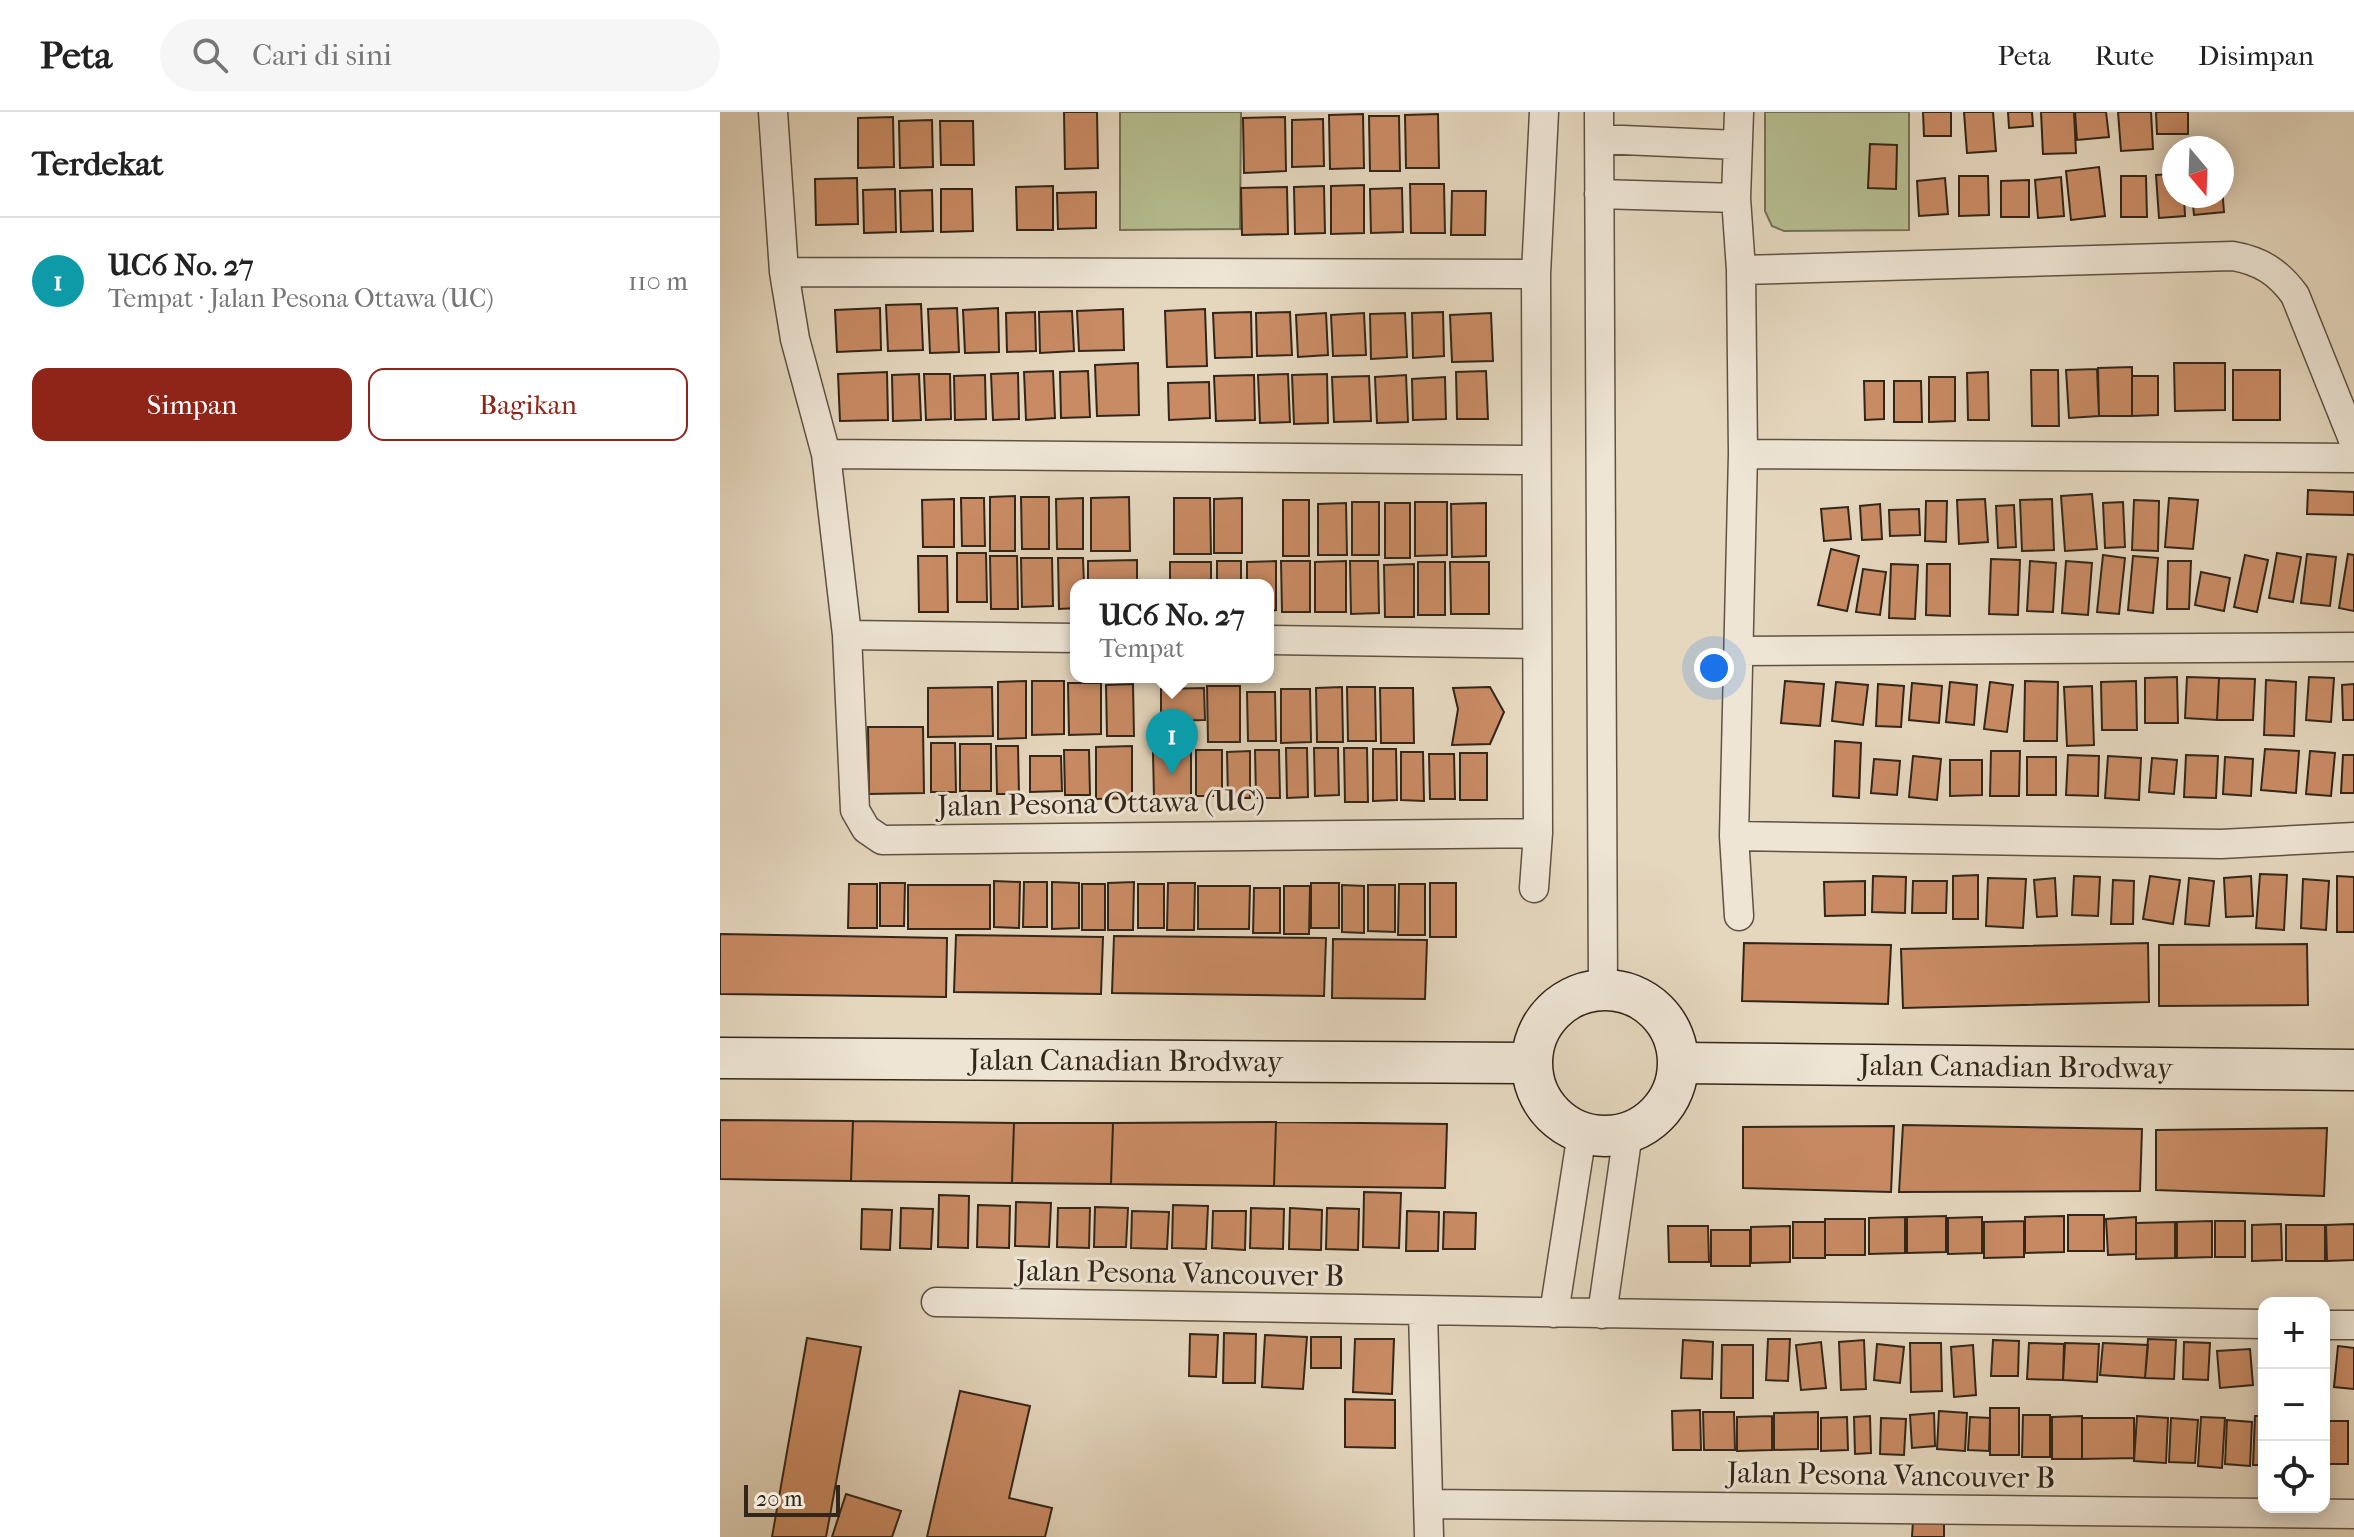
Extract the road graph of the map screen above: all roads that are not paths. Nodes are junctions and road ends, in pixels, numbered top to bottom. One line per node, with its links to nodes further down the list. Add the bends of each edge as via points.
1 (773, 112): 9 (street, Jalan Pesona Ottawa (UC))
2 (1544, 112): 10 (street)
3 (1739, 112): 5 (street)
4 (1600, 126): 5 (street); 6 (street)
5 (1737, 145): 7 (street)
6 (1599, 194): 7 (street); 27 (street)
7 (1736, 198): 8 (street)
8 (1741, 270): 11 (street, via 2233,256 2252,260 2282,278 2295,295); 13 (street)
9 (784, 272): 10 (street); 12 (street, Jalan Pesona Ottawa (UC), via 795,339)
10 (1536, 274): 15 (street)
11 (2354, 442)
12 (826, 454): 15 (street); 16 (street, Jalan Pesona Ottawa (UC))
13 (1743, 454): 14 (street); 21 (street)
14 (2354, 458)
15 (1536, 460): 19 (street)
16 (847, 635): 17 (street); 22 (street, Jalan Pesona Ottawa (UC), via 855,810 866,829 882,840)
17 (1070, 638)
18 (1274, 640): 19 (street)
19 (1535, 644): 22 (street)
20 (2354, 647): 21 (street)
21 (1739, 651): 23 (street)
22 (1538, 833): 25 (street)
23 (1734, 836): 24 (street, via 2221,844); 26 (street)
24 (2354, 837)
25 (1534, 888)
26 (1739, 916)
27 (1603, 989): 29 (street, via 1561,1004 1545,1021); 30 (street, via 1647,1003 1665,1019)
28 (720, 1058): 29 (street, Jalan Canadian Brodway)
29 (1531, 1063): 32 (street, via 1545,1107)
30 (1680, 1063): 31 (street, Jalan Canadian Brodway); 33 (street, via 1666,1106 1649,1123)
31 (2354, 1070)
32 (1582, 1133): 33 (street); 36 (street)
33 (1628, 1133): 37 (street)
34 (936, 1302): 35 (street, Jalan Pesona Vancouver B)
35 (1423, 1311): 36 (street, Jalan Pesona Vancouver B); 41 (street)
36 (1554, 1313): 37 (street, Jalan Pesona Vancouver B)
37 (1602, 1314): 38 (street, Jalan Pesona Vancouver B)
38 (2258, 1324)
39 (2330, 1325): 40 (street)
40 (2354, 1325)
41 (1428, 1504): 42 (street, Jalan Pesona Vancouver B); 43 (street)
42 (2354, 1515): 44 (street, Jalan Pesona Vancouver B)
43 (1429, 1537)
44 (2312, 1537)

